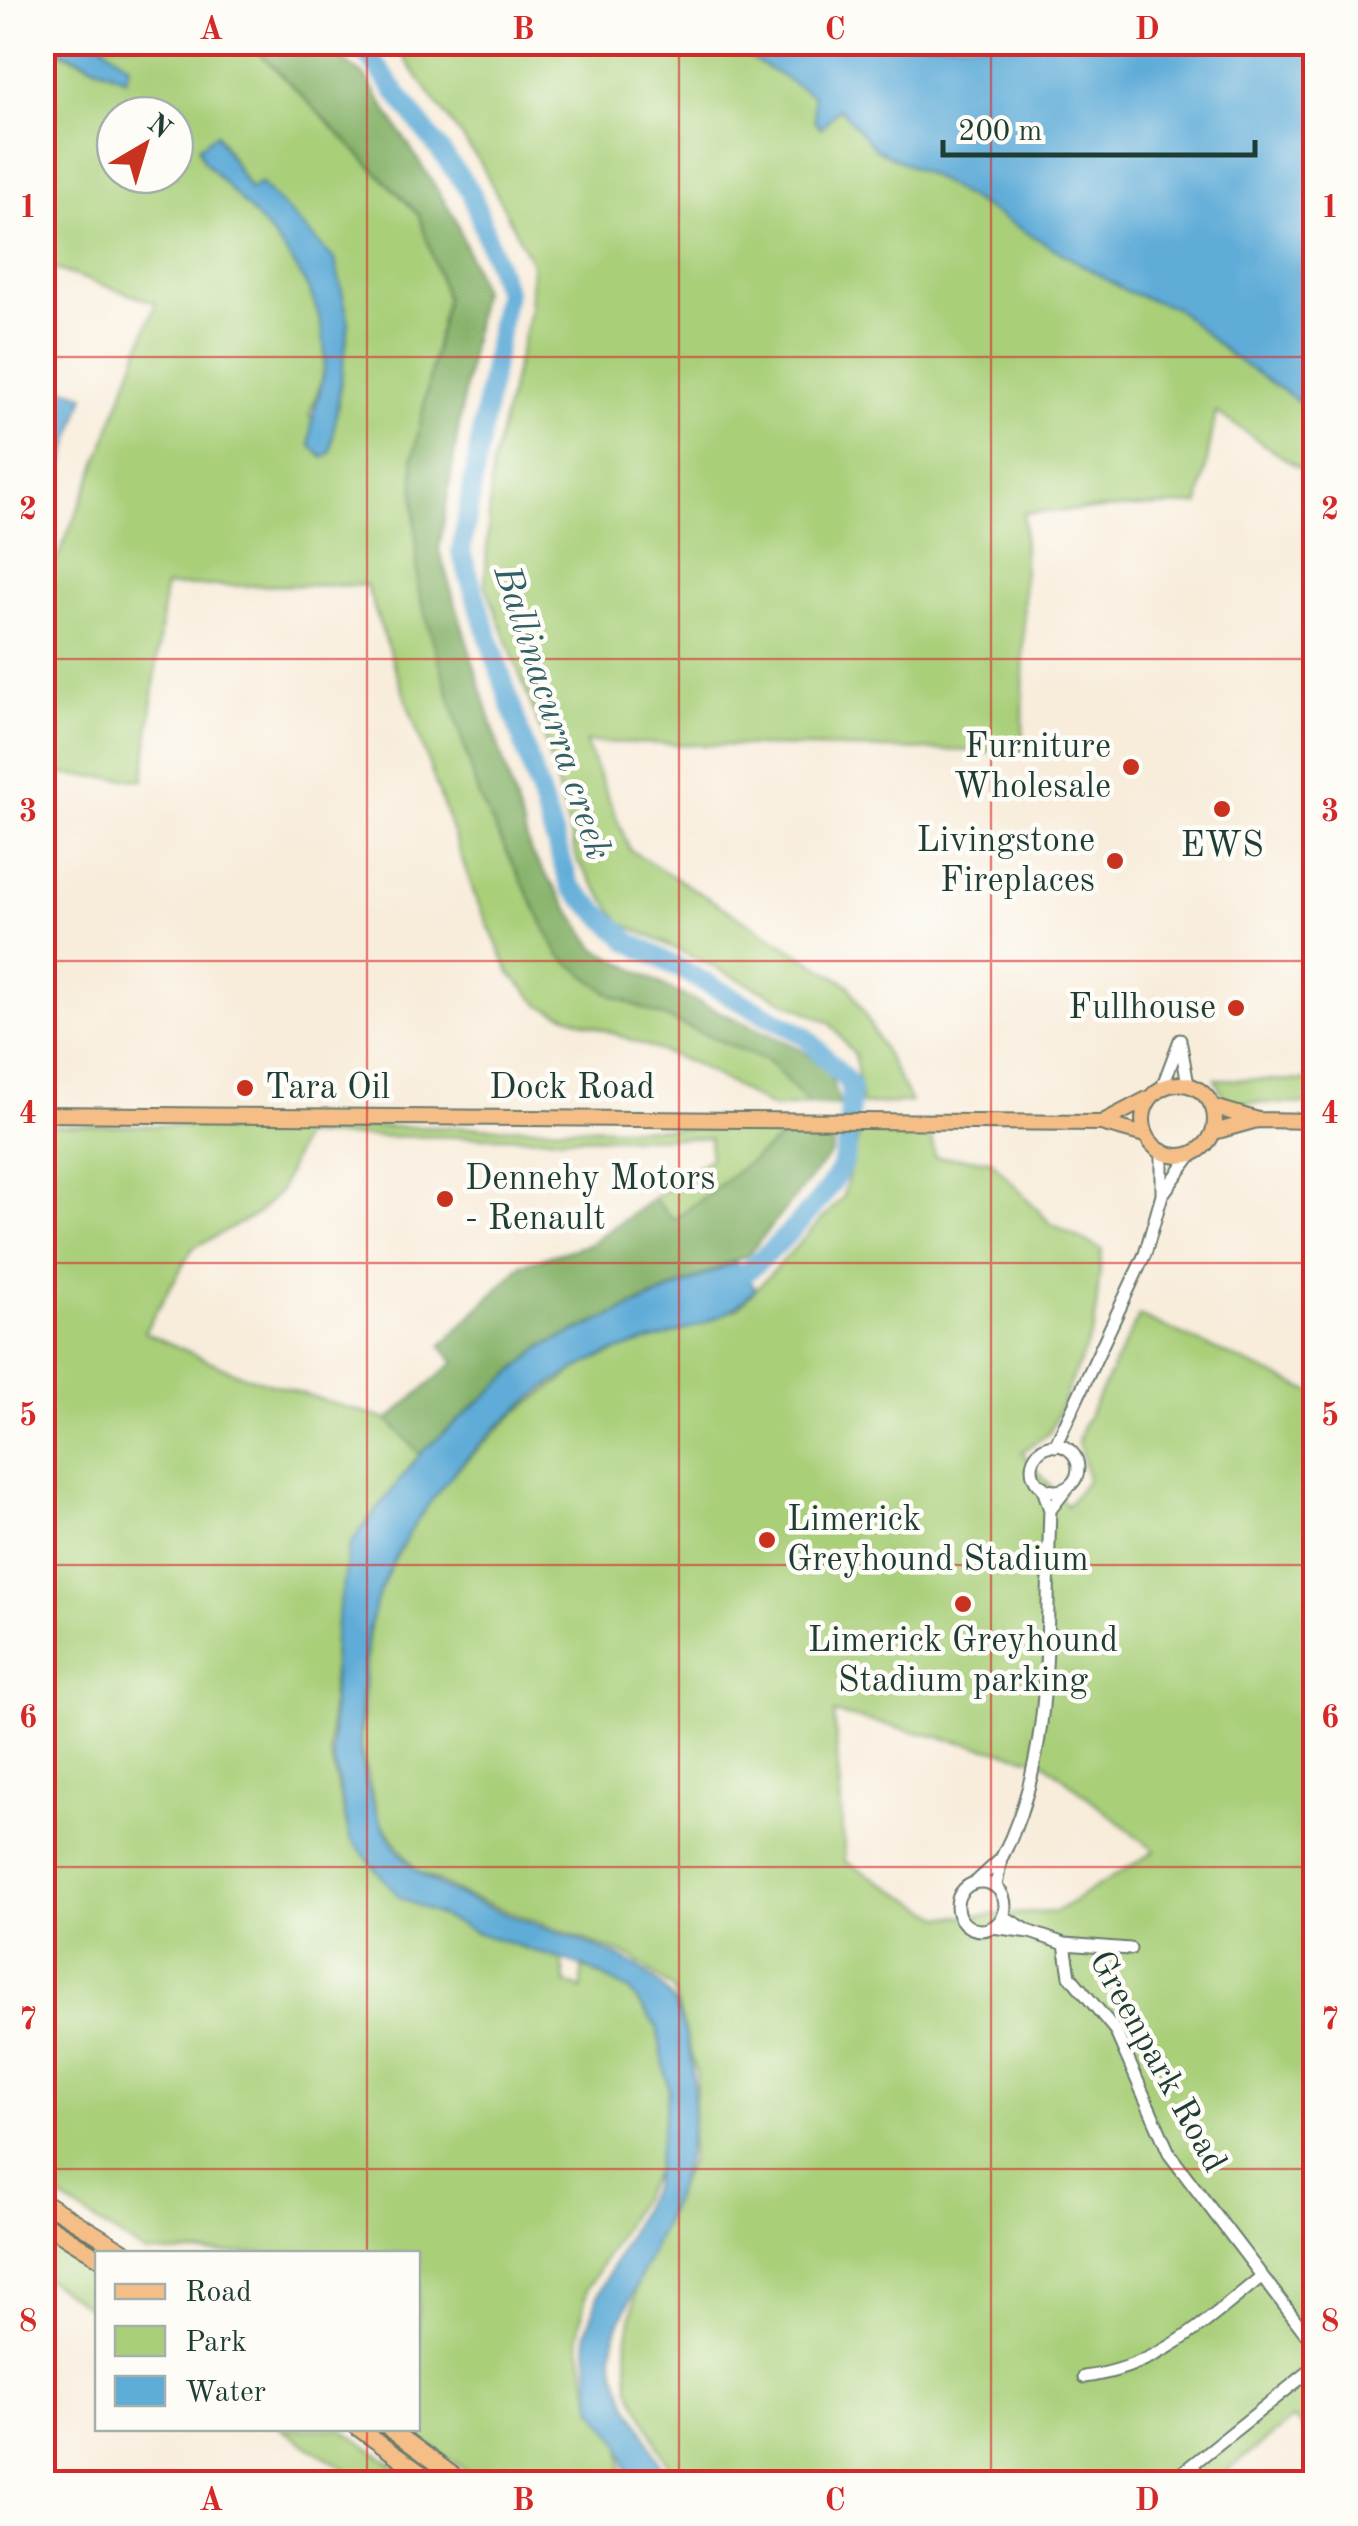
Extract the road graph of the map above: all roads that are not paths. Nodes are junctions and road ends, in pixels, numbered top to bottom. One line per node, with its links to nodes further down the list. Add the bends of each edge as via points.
1 (1188, 1085): 2 (main road); 2 (street, via 1180,1040); 3 (main road)
2 (1156, 1092): 7 (main road, Dock Road); 9 (main road, via 1142,1115)
3 (1214, 1107): 5 (main road); 8 (main road)
4 (42, 1114): 7 (main road, Dock Road)
5 (1258, 1120): 6 (main road); 8 (main road)
6 (1316, 1121)
7 (1100, 1123): 9 (main road, Dock Road)
8 (1214, 1132): 11 (main road)
9 (1146, 1135): 10 (main road)
10 (1162, 1152): 11 (main road); 12 (street)
11 (1192, 1154): 12 (street)
12 (1162, 1196): 13 (street, via 1145,1254)
13 (1068, 1421): 14 (street); 15 (street)
14 (1056, 1446): 15 (street); 16 (street, via 1035,1459 1033,1472)
15 (1070, 1452): 17 (street, via 1078,1468)
16 (1042, 1486): 17 (street); 18 (street)
17 (1068, 1487): 18 (street)
18 (1050, 1510): 19 (street, via 1042,1737)
19 (1001, 1859): 20 (street); 21 (street)
20 (977, 1882): 21 (street); 23 (street, via 960,1893 958,1913 972,1928)
21 (996, 1886): 22 (street)
22 (1003, 1916): 23 (street); 24 (street)
23 (992, 1927): 24 (street)
24 (1030, 1932): 25 (street)
25 (1064, 1944): 26 (street); 31 (street, Greenpark Road, via 1070,1976 1123,2043 1170,2155)
26 (1130, 1949)
27 (42, 2201): 29 (highway)
28 (42, 2222): 30 (highway)
29 (123, 2251)
30 (95, 2255)
31 (1261, 2278): 32 (street, Greenpark Road); 34 (street, via 1156,2358)
32 (1316, 2347)
33 (1316, 2366): 37 (street)
34 (1084, 2377)
35 (362, 2431): 40 (highway)
36 (393, 2431): 41 (highway)
37 (1192, 2465): 38 (street); 39 (street)
38 (1174, 2478)
39 (1203, 2481)
40 (436, 2484)
41 (464, 2484)

